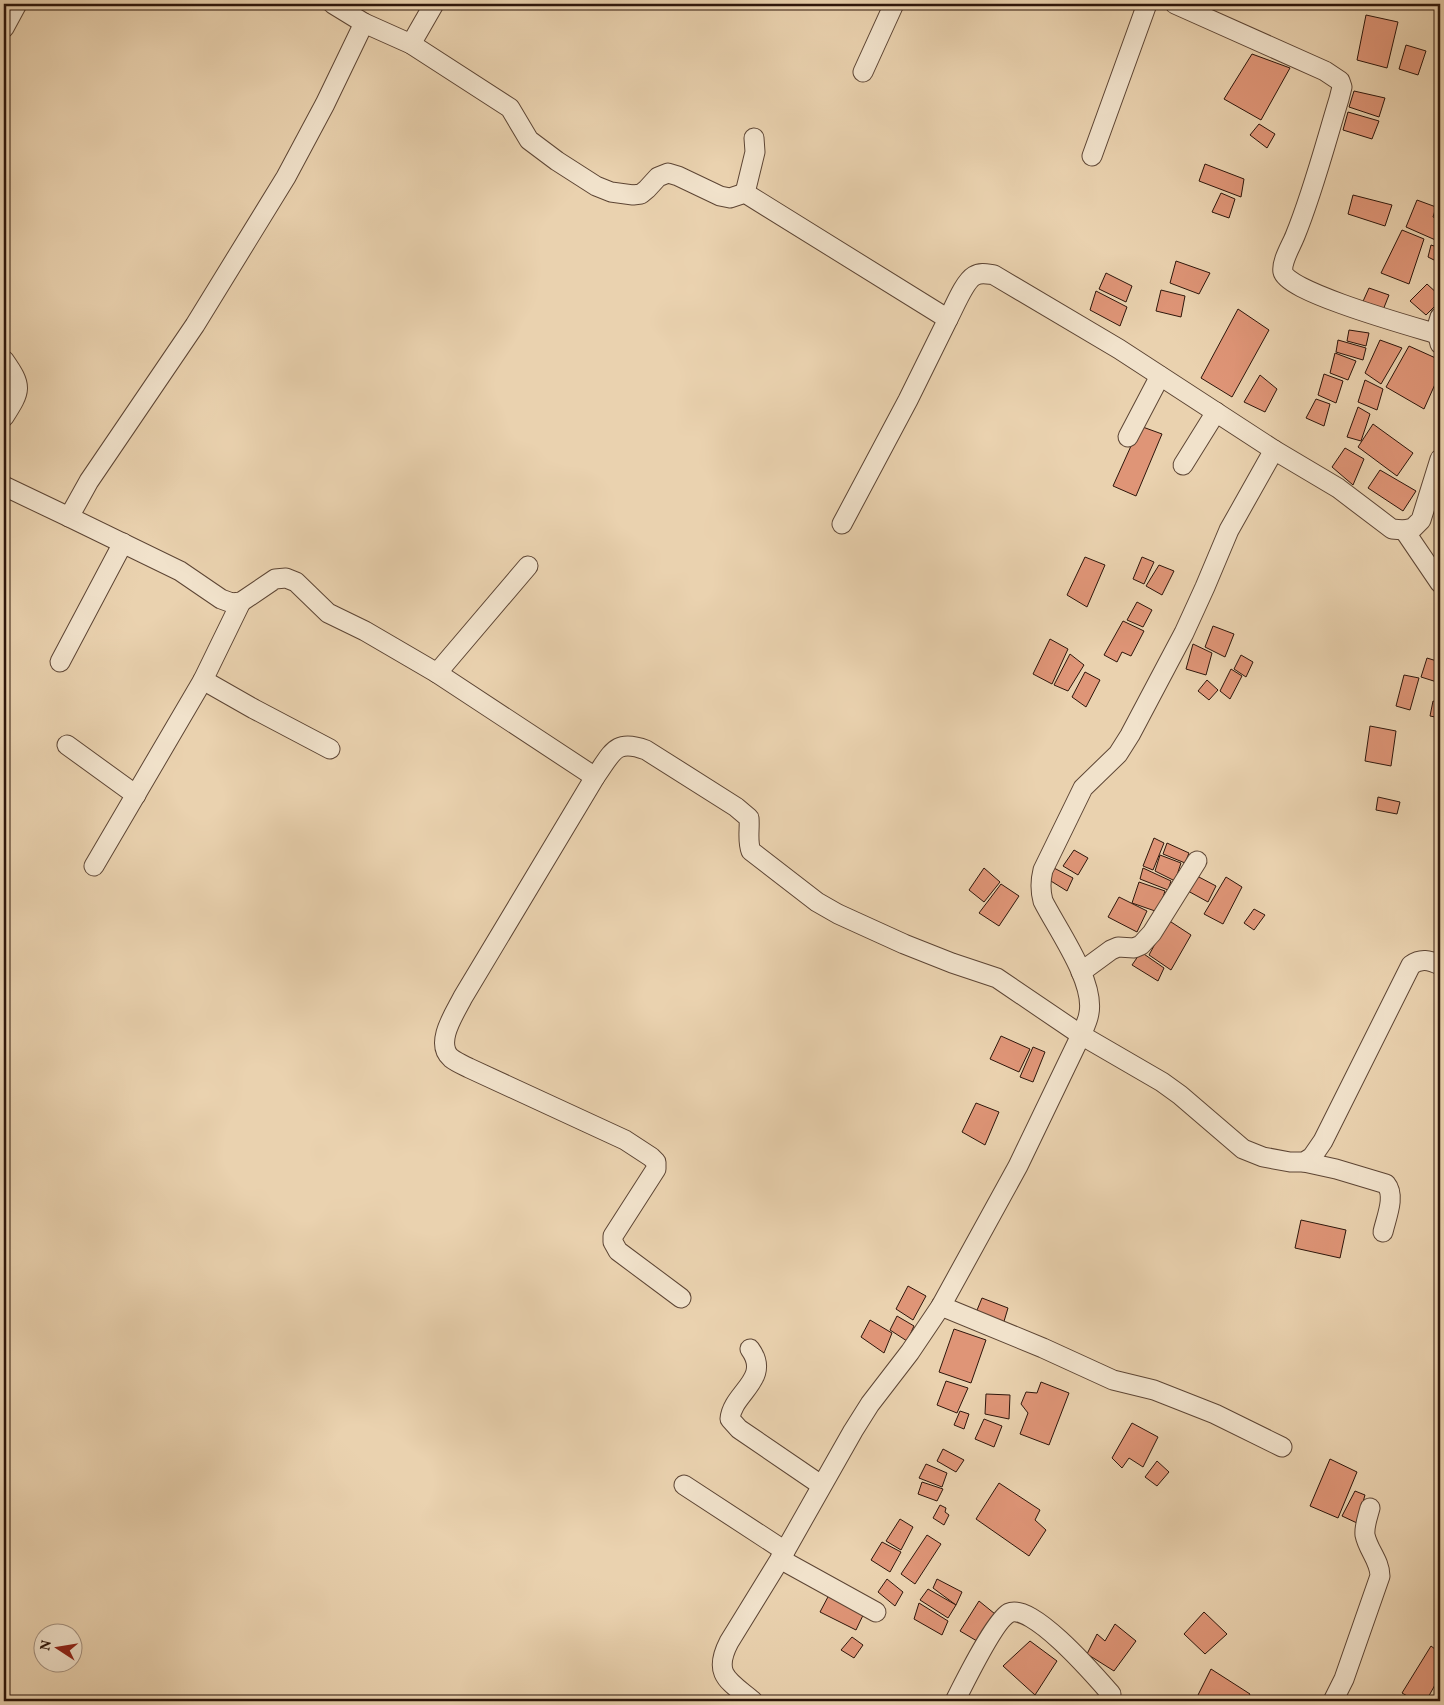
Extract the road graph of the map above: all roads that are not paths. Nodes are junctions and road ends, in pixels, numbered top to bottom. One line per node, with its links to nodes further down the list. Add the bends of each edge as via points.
1 (18, 4): 8 (street)
2 (333, 4): 7 (street)
3 (434, 4): 9 (street)
4 (894, 4): 10 (street)
5 (1146, 4): 12 (street)
6 (1175, 4): 15 (street, via 1325,71 1340,81 1339,99 1317,173 1284,263 1283,272 1287,279 1317,294 1378,316)
7 (364, 23): 9 (street); 25 (street, via 286,177 195,325 89,481)
8 (4, 29)
9 (411, 44): 13 (street, via 510,108 528,140 596,186 611,192 641,194 658,177 668,173 720,196 730,198)
10 (863, 72)
11 (754, 138): 13 (street, via 755,152)
12 (1092, 156)
13 (745, 193): 14 (street)
14 (948, 319): 17 (street, via 973,276 984,273); 26 (street)
15 (1439, 332)
16 (4, 360): 19 (street, via 19,386)
17 (1160, 376): 18 (street); 20 (street)
18 (1216, 412): 21 (street); 23 (street)
19 (4, 417)
20 (1128, 437)
21 (1274, 450): 27 (street, via 1338,488 1392,529); 42 (street, via 1229,530 1184,633 1130,735 1118,754 1083,788 1044,870 1040,882 1043,901)
22 (1440, 459): 27 (street, via 1421,520 1413,528)
23 (1182, 465)
24 (4, 486): 25 (street)
25 (69, 517): 28 (street)
26 (842, 524)
27 (1404, 530): 30 (street)
28 (123, 543): 31 (street, via 180,571 221,599); 32 (street)
29 (528, 566): 33 (street)
30 (1440, 583)
31 (242, 602): 33 (street, via 275,579 286,578 296,582 328,613); 34 (street)
32 (60, 662)
33 (437, 673): 37 (street)
34 (204, 680): 36 (street); 38 (street)
35 (67, 745): 38 (street)
36 (330, 749)
37 (595, 777): 43 (street, via 616,748 624,745 646,750 736,807 748,818 750,851 817,902 904,944 997,978); 46 (street, via 463,997 446,1033 444,1047 451,1058 469,1068 625,1140 656,1162 656,1169 612,1242 618,1251)
38 (136, 795): 40 (street)
39 (1197, 861): 42 (street, via 1142,945 1111,950)
40 (94, 866)
41 (1440, 965): 44 (street, via 1418,960 1411,965 1323,1141 1312,1157)
42 (1081, 972): 43 (street, via 1090,1002)
43 (1081, 1035): 44 (street, via 1162,1082 1243,1149 1263,1157); 47 (street, via 1018,1166)
44 (1304, 1162): 45 (street, via 1386,1184 1391,1196)
45 (1383, 1232)
46 (681, 1298)
47 (941, 1306): 49 (street, via 1113,1380 1154,1390 1215,1414); 51 (street, via 870,1404)
48 (750, 1350): 51 (street, via 757,1358 757,1367 730,1413 730,1419)
49 (1282, 1447)
50 (684, 1485): 53 (street)
51 (821, 1485): 53 (street)
52 (1370, 1508): 58 (street, via 1365,1533 1380,1576 1344,1679)
53 (782, 1555): 54 (street); 56 (street, via 722,1655 724,1674)
54 (876, 1612)
55 (1111, 1694): 57 (street, via 1060,1640 1021,1612 1011,1612 1004,1616 990,1637)
56 (753, 1701)
57 (955, 1701)
58 (1333, 1701)

